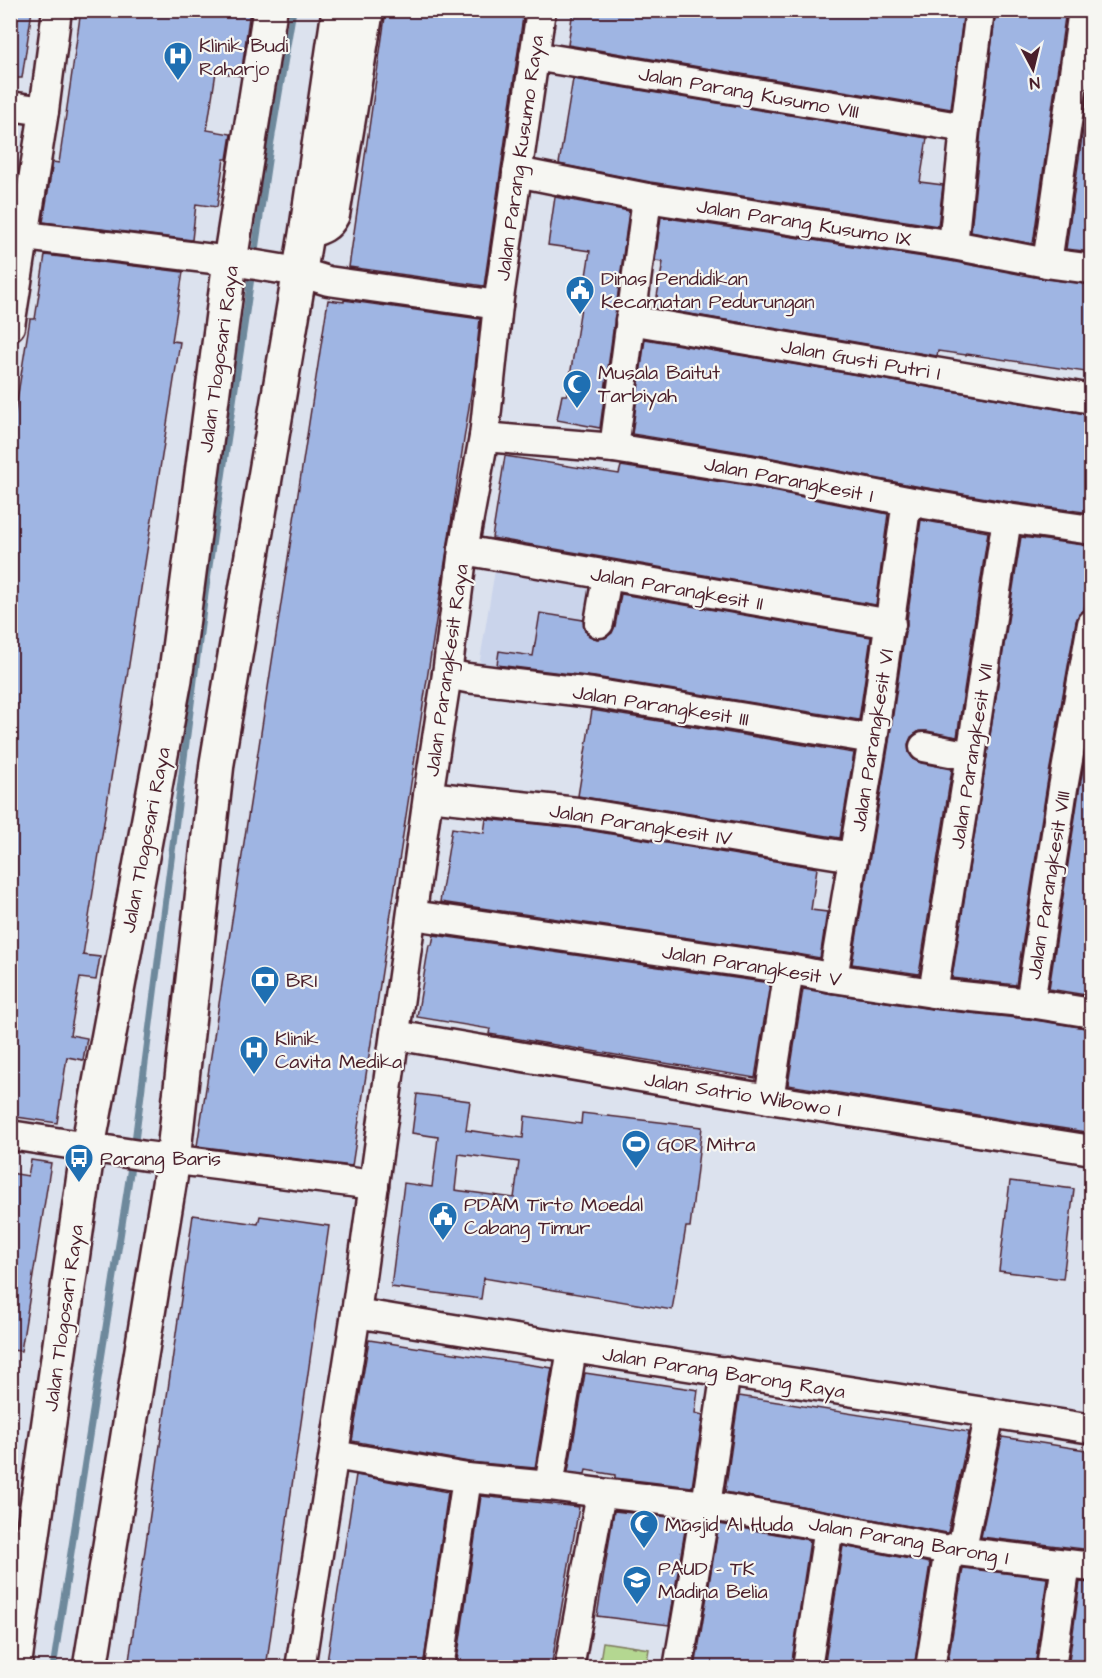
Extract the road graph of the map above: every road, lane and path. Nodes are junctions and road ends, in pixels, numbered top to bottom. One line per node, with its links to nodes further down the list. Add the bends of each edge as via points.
1 (57, 10): 10 (street)
2 (270, 10): 17 (street, Jalan Tlogosari Raya)
3 (339, 10): 14 (street)
4 (369, 10): 14 (street, via 335,215 330,224)
5 (541, 10): 8 (street, Jalan Parang Kusumo Raya)
6 (980, 10): 11 (street)
7 (1083, 10): 18 (street)
8 (534, 56): 11 (street, Jalan Parang Kusumo VIII); 12 (street, Jalan Parang Kusumo Raya)
9 (10, 106): 10 (street)
10 (44, 111): 15 (street)
11 (965, 128): 16 (street)
12 (517, 172): 13 (street, Jalan Parang Kusumo IX); 21 (street, Jalan Parang Kusumo Raya)
13 (647, 198): 16 (street, Jalan Parang Kusumo IX); 22 (street)
14 (306, 234): 20 (street)
15 (24, 236): 17 (street); 23 (street)
16 (953, 245): 18 (street, Jalan Parang Kusumo IX)
17 (234, 262): 20 (street); 50 (street, Jalan Tlogosari Raya, via 175,680)
18 (1047, 263): 19 (street, Jalan Parang Kusumo IX)
19 (1092, 269)
20 (296, 272): 21 (street, via 328,281); 52 (street, via 217,763)
21 (498, 305): 25 (street, Jalan Parangkesit Raya)
22 (630, 320): 24 (street, Jalan Gusti Putri I); 26 (street)
23 (10, 326)
24 (1092, 399)
25 (484, 437): 26 (street, Jalan Parangkesit I); 30 (street, Jalan Parangkesit Raya)
26 (614, 448): 27 (street, Jalan Parangkesit I)
27 (907, 501): 28 (street, Jalan Parangkesit I); 33 (street, Jalan Parangkesit VI)
28 (1007, 518): 29 (street, Jalan Parangkesit I); 38 (street, Jalan Parangkesit VII)
29 (1092, 530)
30 (463, 550): 31 (street, Jalan Parangkesit II); 35 (street, Jalan Parangkesit Raya)
31 (607, 576): 32 (street); 33 (street, Jalan Parangkesit II)
32 (599, 623)
33 (891, 624): 36 (street, Jalan Parangkesit VI)
34 (1092, 624): 45 (street, Jalan Parangkesit VIII)
35 (447, 674): 36 (street, Jalan Parangkesit III, via 592,693); 39 (street, Jalan Parangkesit Raya)
36 (873, 739): 40 (street, Jalan Parangkesit VI)
37 (924, 747): 38 (street)
38 (971, 756): 44 (street, Jalan Parangkesit VII)
39 (428, 796): 40 (street, Jalan Parangkesit IV, via 577,812); 41 (street, Jalan Parangkesit Raya)
40 (853, 857): 43 (street, Jalan Parangkesit VI)
41 (412, 915): 42 (street, Jalan Parangkesit V); 47 (street, Jalan Parangkesit Raya)
42 (789, 969): 43 (street, Jalan Parangkesit V); 48 (street)
43 (833, 978): 44 (street, Jalan Parangkesit V)
44 (933, 993): 45 (street, Jalan Parangkesit V)
45 (1030, 1003): 46 (street, Jalan Parangkesit V)
46 (1092, 1013)
47 (395, 1035): 48 (street, Jalan Satrio Wibowo I); 53 (street)
48 (769, 1099): 51 (street, Jalan Satrio Wibowo I)
49 (10, 1135): 50 (street)
50 (94, 1148): 52 (street); 67 (street, Jalan Tlogosari Raya)
51 (1092, 1150)
52 (159, 1158): 53 (street); 68 (street)
53 (374, 1185): 54 (street)
54 (356, 1313): 55 (street, Jalan Parang Barong Raya); 59 (street)
55 (572, 1349): 56 (street, Jalan Parang Barong Raya); 61 (street)
56 (726, 1371): 57 (street, Jalan Parang Barong Raya); 63 (street)
57 (990, 1413): 58 (street, Jalan Parang Barong Raya); 65 (street, via 963,1544)
58 (1092, 1429)
59 (334, 1455): 60 (street, Jalan Parang Barong I); 69 (street)
60 (467, 1478): 61 (street, Jalan Parang Barong I); 70 (street)
61 (549, 1486): 62 (street, Jalan Parang Barong I)
62 (601, 1493): 63 (street, Jalan Parang Barong I); 71 (street)
63 (706, 1505): 64 (street, Jalan Parang Barong I); 72 (street)
64 (829, 1527): 65 (street, Jalan Parang Barong I); 73 (street)
65 (949, 1550): 66 (street, Jalan Parang Barong I); 74 (street)
66 (1079, 1566): 75 (street)
67 (14, 1668)
68 (90, 1668)
69 (300, 1668)
70 (440, 1668)
71 (568, 1668)
72 (678, 1668)
73 (807, 1668)
74 (930, 1668)
75 (1051, 1668)

